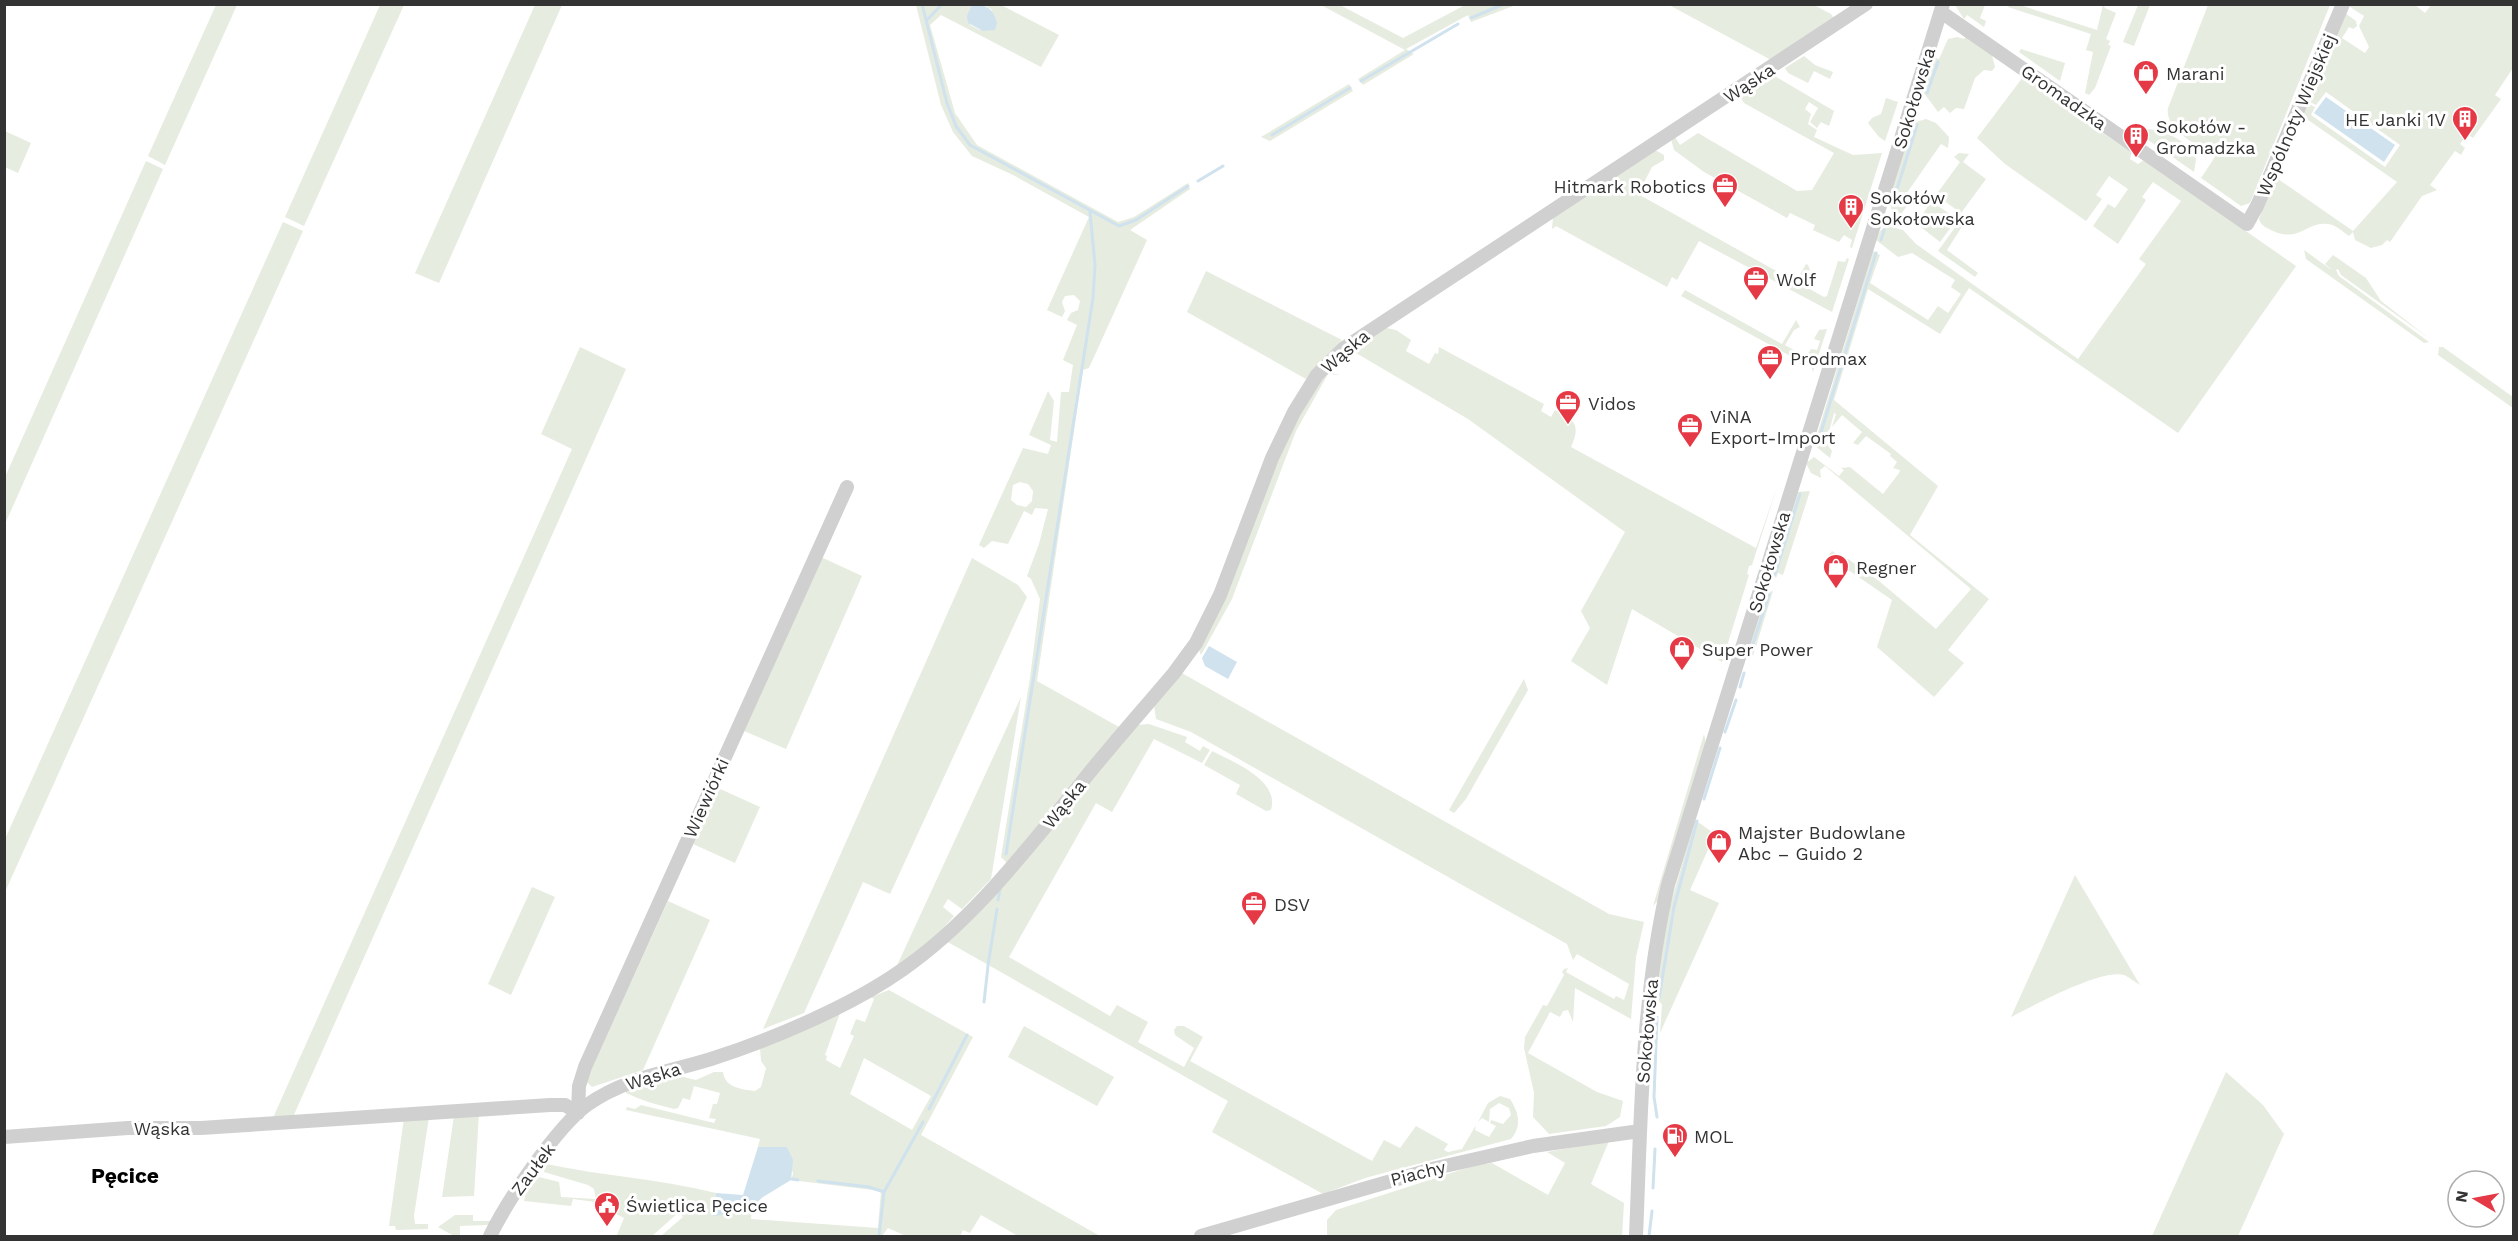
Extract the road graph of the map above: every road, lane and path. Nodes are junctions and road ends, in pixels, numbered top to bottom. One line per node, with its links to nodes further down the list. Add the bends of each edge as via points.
1 (1866, 4): 6 (street, Wąska, via 1390,316 1344,348 1322,369 1284,431 1220,596 1184,660 1011,867 936,944 890,978 837,1006 745,1047 615,1088)
2 (2343, 4): 4 (street, Wspólnoty Wiejskiej)
3 (1942, 8): 4 (street, Gromadzka); 7 (street, Sokołowska, via 1668,885 1652,971)
4 (2247, 224)
5 (847, 487): 6 (street, Wiewiórki, via 585,1067 579,1086)
6 (578, 1113): 8 (street, Wąska, via 565,1105 556,1105); 9 (street, Zaułek, via 522,1183 500,1215)
7 (1640, 1131): 10 (street, Piachy, via 1533,1146 1436,1168); 11 (street, Sokołowska)
8 (4, 1137)
9 (494, 1234)
10 (1201, 1236)
11 (1636, 1236)

